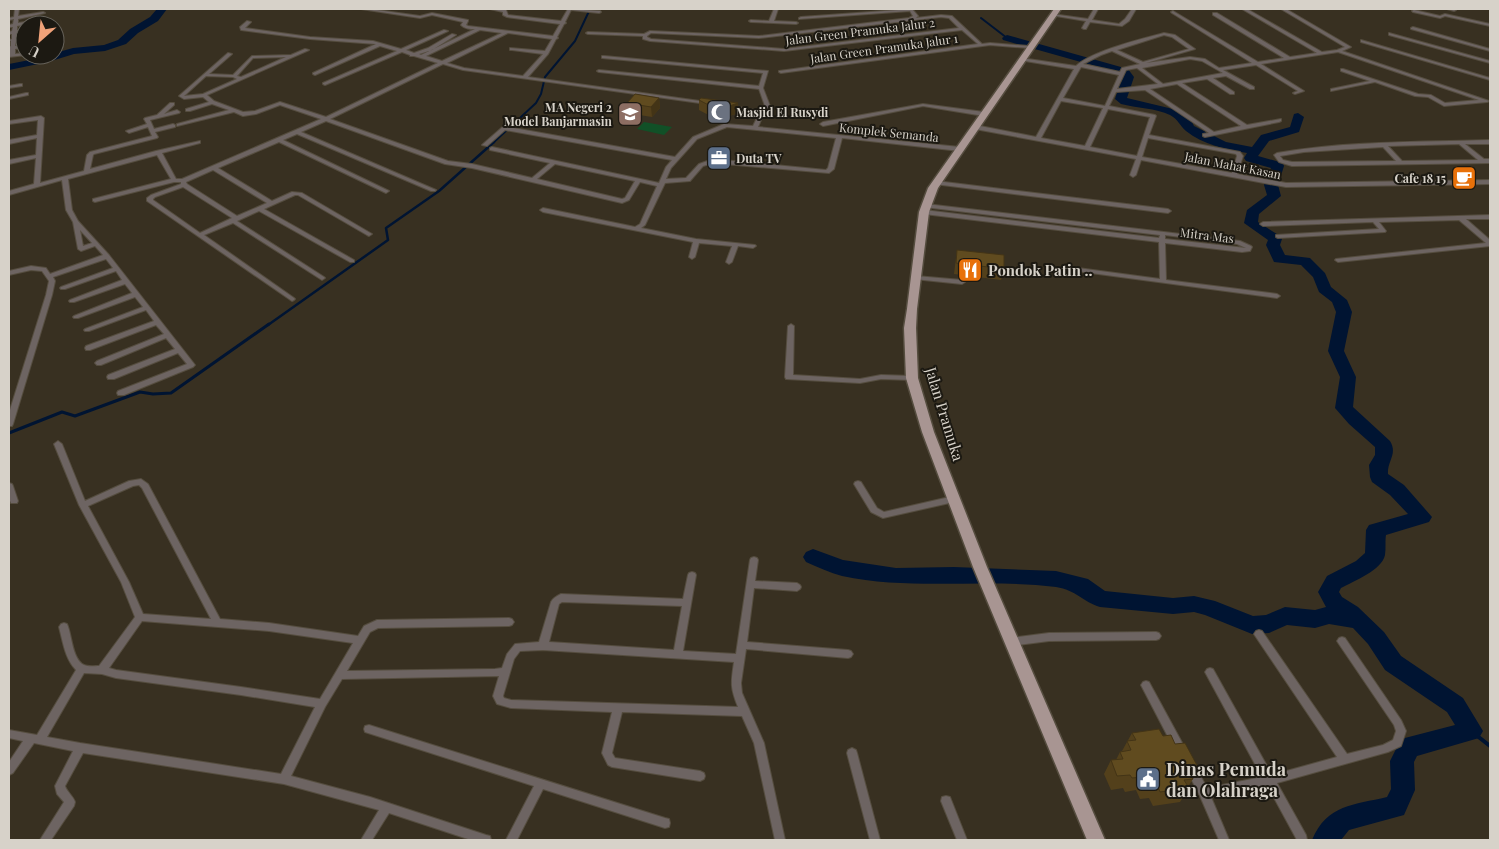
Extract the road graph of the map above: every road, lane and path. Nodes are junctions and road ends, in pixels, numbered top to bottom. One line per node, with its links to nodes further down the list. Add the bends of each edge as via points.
1 (363, 9): 18 (street)
2 (409, 9): 18 (street)
3 (492, 9): 26 (street, via 505,11 507,16)
4 (570, 9): 14 (street); 26 (street)
5 (776, 9): 25 (street)
6 (911, 9): 21 (street); 35 (street, via 916,17)
7 (1096, 9): 22 (street)
8 (1134, 9): 22 (street, via 1121,25)
9 (1244, 9): 60 (street)
10 (1283, 9): 57 (street, via 1349,46)
11 (17, 10): 13 (street)
12 (1414, 11): 30 (street)
13 (9, 12)
14 (599, 12)
15 (1055, 12): 22 (street); 49 (main road, Jalan Pramuka)
16 (1173, 12): 70 (street)
17 (43, 13): 20 (street)
18 (400, 14): 31 (street, via 423,18 430,14 441,15 466,20 464,26)
19 (1215, 14): 66 (street)
20 (32, 15)
21 (801, 18)
22 (1089, 20): 32 (street)
23 (750, 21): 25 (street)
24 (249, 22): 47 (street, via 243,29)
25 (771, 22): 27 (street)
26 (564, 23): 44 (street)
27 (796, 24)
28 (15, 25): 29 (street); 38 (street)
29 (9, 26)
30 (1490, 26)
31 (480, 28): 37 (street); 65 (street)
32 (1084, 28)
33 (1413, 28): 55 (street)
34 (963, 29): 43 (street, via 950,17 941,16); 48 (street); 52 (street, Jalan Green Pramuka Jalur 2, via 791,50)
35 (803, 30)
36 (446, 31): 56 (street)
37 (507, 32): 44 (street); 69 (street)
38 (11, 33): 45 (street)
39 (588, 33): 42 (street, Jalan Green Pramuka Jalur 2)
40 (1392, 34): 68 (street)
41 (454, 35): 61 (street)
42 (645, 35): 43 (street, via 650,32); 52 (street, Jalan Green Pramuka Jalur 2, via 650,40)
43 (759, 37): 52 (street)
44 (556, 38): 58 (street)
45 (11, 40): 50 (street)
46 (1363, 42): 85 (street)
47 (380, 44): 56 (street); 78 (street)
48 (981, 46): 49 (street, Jalan Green Pramuka Jalur 1); 76 (street, Jalan Green Pramuka Jalur 1)
49 (1030, 47): 67 (main road, Jalan Pramuka)
50 (11, 48): 62 (street)
51 (512, 49): 58 (street)
52 (768, 49)
53 (307, 50): 63 (street)
54 (1114, 50): 71 (street, via 1087,59); 72 (street); 72 (street, via 1164,34 1193,49)
55 (1490, 50)
56 (399, 51): 61 (street); 88 (street)
57 (1338, 51): 60 (street); 103 (street)
58 (546, 53): 82 (street)
59 (230, 54): 80 (street)
60 (1322, 54): 66 (street)
61 (412, 55): 65 (street)
62 (10, 56)
63 (293, 56): 81 (street, via 253,56); 84 (street)
64 (604, 57): 92 (street, via 764,71 767,73)
65 (421, 58): 69 (street)
66 (1288, 58): 70 (street)
67 (1021, 59): 71 (street); 113 (main road, Jalan Pramuka)
68 (1490, 62)
69 (440, 63): 82 (street); 115 (street)
70 (1256, 63): 73 (street); 98 (street, via 1302,91)
71 (1079, 66): 77 (street); 102 (street)
72 (1142, 66): 73 (street, via 1193,58); 77 (street); 90 (street)
73 (1219, 69): 79 (street)
74 (1343, 70): 86 (street)
75 (599, 71): 92 (street)
76 (781, 72)
77 (1122, 72): 96 (street)
78 (315, 74)
79 (1227, 74): 83 (street); 94 (street)
80 (205, 75): 81 (street); 100 (street, via 181,96)
81 (234, 76): 84 (street)
82 (524, 78): 106 (street)
83 (1208, 78): 87 (street); 97 (street)
84 (241, 79): 100 (street)
85 (1490, 79)
86 (1377, 81): 95 (street); 103 (street, via 1429,96 1444,105)
87 (1179, 82): 90 (street); 120 (street)
88 (325, 84)
89 (20, 85): 91 (street)
90 (1163, 86): 93 (street)
91 (9, 87)
92 (761, 88): 112 (street, via 768,106)
93 (1146, 88): 96 (street); 127 (street)
94 (1252, 88)
95 (1333, 90)
96 (1117, 91): 108 (street)
97 (1232, 93)
98 (1295, 93)
99 (26, 94): 101 (street)
100 (204, 95): 104 (street)
101 (9, 98)
102 (1061, 98): 108 (street); 132 (street)
103 (1489, 100)
104 (212, 102): 109 (street); 110 (street)
105 (172, 104): 114 (street)
106 (716, 104)
107 (726, 106): 112 (street)
108 (1107, 106): 130 (street, via 1152,115); 140 (street)
109 (188, 110)
110 (232, 111): 115 (street, via 251,114 282,103); 123 (street, via 176,126)
111 (178, 112): 114 (street)
112 (762, 113): 121 (street)
113 (984, 114): 119 (street, via 923,106); 122 (main road, Jalan Pramuka)
114 (158, 116): 123 (street, via 147,119)
115 (325, 119): 126 (street); 160 (street, via 447,163)
116 (513, 120): 124 (street)
117 (1279, 120): 120 (street)
118 (9, 122): 129 (street, via 40,118)
119 (823, 124)
120 (1246, 126): 127 (street)
121 (755, 127): 131 (street, Komplek Semanda); 147 (street, Komplek Semanda, via 726,125 694,138)
122 (976, 127): 132 (street, Jalan Mahat Kasan); 142 (main road, Jalan Pramuka)
123 (151, 128): 125 (street); 155 (street, via 154,137 92,153)
124 (507, 129): 138 (street); 147 (street)
125 (129, 130)
126 (296, 132): 133 (street); 167 (street)
127 (1214, 133): 128 (street)
128 (1206, 134)
129 (39, 136): 134 (street); 145 (street)
130 (1146, 136): 146 (street); 157 (street, via 1238,153 1240,156)
131 (839, 138): 142 (street, Komplek Semanda); 164 (street, via 831,169 827,172 708,161 688,180)
132 (1038, 138): 140 (street, Jalan Mahat Kasan)
133 (279, 140): 154 (street); 168 (street)
134 (9, 142)
135 (198, 142): 144 (street)
136 (1490, 142): 137 (street)
137 (1460, 143): 139 (street); 152 (street)
138 (484, 145)
139 (1384, 145): 143 (street); 151 (street)
140 (1088, 148): 146 (street, Jalan Mahat Kasan)
141 (492, 149): 150 (street)
142 (960, 149): 165 (main road, Jalan Pramuka)
143 (1325, 149): 153 (street); 153 (street, via 1283,152 1277,156 1288,163)
144 (158, 152): 155 (street); 159 (street)
145 (38, 156): 149 (street); 166 (street)
146 (1138, 157): 156 (street); 157 (street, Jalan Mahat Kasan)
147 (677, 159): 164 (street, via 669,167)
148 (1490, 161): 152 (street)
149 (9, 162)
150 (554, 162): 160 (street); 161 (street)
151 (1400, 162): 152 (street); 153 (street)
152 (1483, 162)
153 (1337, 163)
154 (214, 168): 163 (street); 171 (street)
155 (87, 172): 158 (street)
156 (1133, 175)
157 (1234, 175): 162 (street, Jalan Mahat Kasan, via 1291,185)
158 (65, 178): 166 (street); 180 (street, via 69,210)
159 (174, 180): 163 (street); 170 (street)
160 (534, 180): 161 (street, via 622,201 627,199)
161 (638, 180): 164 (street)
162 (1490, 182)
163 (184, 183): 178 (street); 184 (street, via 150,199)
164 (662, 183): 182 (street, via 642,225)
165 (936, 183): 173 (main road, Jalan Pramuka); 175 (street)
166 (36, 186): 169 (street)
167 (432, 190)
168 (386, 191)
169 (9, 193)
170 (95, 200)
171 (272, 203): 172 (street); 183 (street, via 300,194)
172 (260, 209): 178 (street); 195 (street)
173 (925, 209): 186 (street, Mitra Mas); 202 (main road, Jalan Pramuka)
174 (542, 210): 182 (street)
175 (1168, 211)
176 (1490, 217): 177 (street)
177 (1462, 218): 179 (street); 189 (street)
178 (236, 220): 184 (street); 201 (street)
179 (1375, 221): 181 (street); 185 (street, via 1384,231)
180 (76, 222): 188 (street); 188 (street, via 81,249)
181 (1263, 224)
182 (636, 229): 187 (street)
183 (369, 234)
184 (200, 235): 209 (street)
185 (1278, 236)
186 (1162, 237): 186 (street, Mitra Mas, via 1238,242 1249,247 1242,250); 203 (street)
187 (696, 242): 190 (street); 193 (street)
188 (96, 244): 192 (street)
189 (1490, 244): 194 (street)
190 (735, 246): 191 (street); 196 (street)
191 (753, 246)
192 (107, 256): 198 (street); 200 (street)
193 (692, 257)
194 (1338, 260)
195 (352, 261)
196 (729, 262)
197 (1063, 268): 203 (street)
198 (116, 269): 204 (street); 206 (street)
199 (9, 273): 200 (street, via 38,268)
200 (50, 276): 223 (street, via 49,295)
201 (322, 278)
202 (916, 278): 205 (street); 221 (main road, Jalan Pramuka, via 910,328)
203 (1163, 280): 208 (street)
204 (126, 281): 207 (street); 210 (street)
205 (962, 282)
206 (63, 288)
207 (136, 294): 211 (street); 212 (street)
208 (1277, 296)
209 (292, 299)
210 (72, 301)
211 (146, 308): 213 (street); 215 (street)
212 (76, 317)
213 (157, 322): 216 (street); 217 (street)
214 (791, 326): 221 (street, via 788,376 860,381 881,377)
215 (87, 330)
216 (167, 335): 218 (street); 219 (street)
217 (88, 348)
218 (179, 350): 220 (street); 222 (street, via 191,365)
219 (99, 363)
220 (111, 377)
221 (912, 378): 227 (main road, Jalan Pramuka, via 928,432)
222 (121, 393)
223 (9, 424)
224 (58, 444): 229 (street)
225 (858, 484): 227 (street, via 874,510 883,515)
226 (9, 486): 228 (street)
227 (954, 499): 243 (main road, Jalan Pramuka)
228 (14, 501)
229 (83, 505): 235 (street, via 125,582); 236 (street, via 132,482 146,486)
230 (754, 560): 232 (street)
231 (692, 575): 234 (street)
232 (750, 584): 233 (street); 244 (street)
233 (797, 586)
234 (686, 603): 245 (street, via 561,598 555,602); 246 (street)
235 (140, 617): 236 (street); 250 (street)
236 (216, 622): 241 (street)
237 (509, 622): 241 (street, via 377,624 367,629)
238 (64, 627): 249 (street, via 74,659)
239 (1259, 634): 263 (street)
240 (1156, 636): 243 (street, via 1049,637)
241 (360, 640): 253 (street)
242 (1342, 641): 263 (street, via 1401,732 1397,743)
243 (1011, 642): 281 (main road, Jalan Pramuka)
244 (742, 645): 247 (street); 248 (street)
245 (543, 646): 246 (street); 251 (street, via 518,646)
246 (678, 653): 248 (street)
247 (848, 654)
248 (739, 658): 257 (street, via 737,693)
249 (82, 669): 250 (street); 260 (street)
250 (102, 670): 255 (street)
251 (505, 671): 253 (street); 256 (street, via 498,696 504,702)
252 (1210, 672): 267 (street)
253 (340, 675): 255 (street)
254 (1146, 685): 269 (street)
255 (322, 704): 266 (street)
256 (618, 707): 257 (street); 265 (street, via 607,753 612,762)
257 (746, 712): 278 (street, via 760,742)
258 (369, 729): 268 (street)
259 (9, 734): 260 (street)
260 (35, 740): 261 (street); 264 (street)
261 (80, 748): 266 (street); 274 (street, via 60,783 61,791 70,802)
262 (852, 753): 279 (street)
263 (1344, 759): 267 (street)
264 (9, 770)
265 (700, 776)
266 (284, 779): 271 (street)
267 (1270, 780): 269 (street); 273 (street)
268 (541, 783): 272 (street); 277 (street)
269 (1204, 793): 282 (street)
270 (946, 801): 280 (street)
271 (386, 808): 275 (street); 276 (street)
272 (665, 824)
273 (1302, 839)
274 (45, 840)
275 (366, 840)
276 (486, 840)
277 (511, 840)
278 (780, 840)
279 (875, 840)
280 (962, 840)
281 (1096, 840)
282 (1224, 840)

